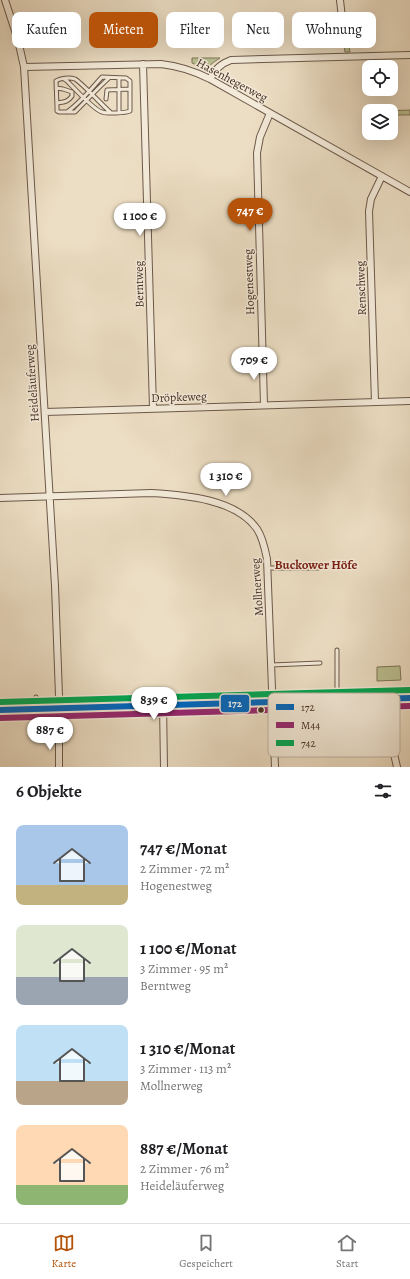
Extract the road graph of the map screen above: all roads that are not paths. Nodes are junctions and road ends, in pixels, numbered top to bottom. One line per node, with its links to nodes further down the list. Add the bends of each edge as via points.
1 (5, 0): 6 (street, Heideläuferweg)
2 (340, 0): 3 (street)
3 (342, 12)
4 (410, 55): 10 (street, via 231,60 217,68)
5 (143, 64): 6 (street, Hasenhegerweg); 10 (street, Hasenhegerweg, via 177,66); 29 (street, Berntweg)
6 (24, 67): 30 (street, Heideläuferweg)
7 (109, 78): 8 (lane); 14 (lane, via 102,77); 15 (lane)
8 (118, 78): 12 (lane); 13 (lane, via 129,79)
9 (64, 79): 11 (lane, via 57,80); 14 (lane, via 76,80); 16 (lane)
10 (210, 79): 23 (street, Hasenhegerweg)
11 (56, 88): 19 (lane); 19 (lane, via 72,92 70,100)
12 (119, 89): 13 (lane); 18 (lane, via 107,90); 22 (lane)
13 (130, 89): 22 (lane, via 131,110)
14 (88, 91): 15 (lane); 16 (lane)
15 (92, 95): 17 (lane); 21 (lane)
16 (83, 97): 17 (lane); 20 (lane)
17 (87, 100): 20 (lane, via 75,112); 21 (lane, via 102,112)
18 (106, 100)
19 (56, 103): 20 (lane, via 57,111)
20 (67, 112)
21 (110, 112): 22 (lane)
22 (118, 112)
23 (270, 113): 24 (street, Hasenhegerweg); 28 (street, Hogenestweg, via 260,136 257,153)
24 (382, 176): 25 (street, Hasenhegerweg); 27 (street, Renschweg, via 371,199 369,211)
25 (410, 192)
26 (410, 401): 27 (street, Dröpkeweg)
27 (375, 402): 28 (street, Dröpkeweg)
28 (264, 405): 29 (street, Dröpkeweg)
29 (153, 408): 30 (street, Dröpkeweg)
30 (45, 412): 31 (street, Heideläuferweg)
31 (50, 496): 32 (street, Mollnerweg); 33 (street, Mollnerweg, via 151,493 195,497 219,504 245,516 253,524 265,547); 43 (street, Heideläuferweg)
32 (0, 498)
33 (268, 568): 34 (lane); 37 (street, Mollnerweg)
34 (318, 568)
35 (337, 650): 39 (lane)
36 (320, 662): 37 (lane)
37 (271, 664): 38 (street, Mollnerweg)
38 (273, 693)
39 (337, 693)
40 (36, 697): 44 (lane)
41 (268, 702): 42 (street)
42 (163, 705): 43 (street); 49 (street)
43 (58, 708): 44 (street); 48 (street, Heideläuferweg)
44 (36, 709): 45 (street)
45 (0, 710)
46 (275, 757): 50 (street, Mollnerweg)
47 (396, 757): 51 (street)
48 (59, 767)
49 (164, 767)
50 (275, 767)
51 (398, 767)

